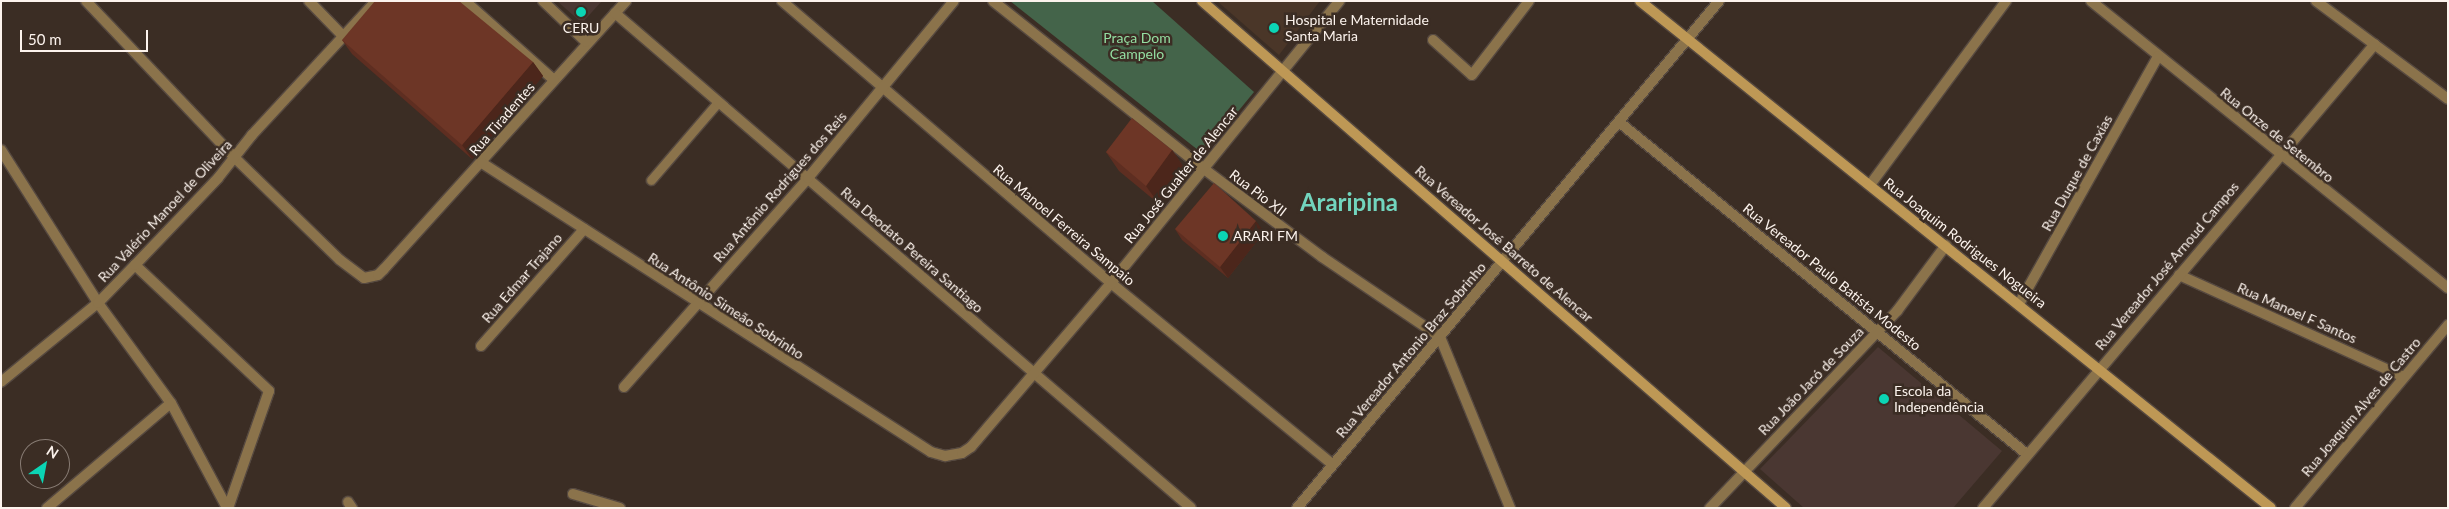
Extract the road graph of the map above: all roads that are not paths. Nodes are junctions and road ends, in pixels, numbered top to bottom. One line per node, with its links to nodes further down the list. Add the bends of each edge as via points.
1 (86, 1): 33 (street)
2 (309, 1): 19 (street)
3 (376, 1): 19 (street, Rua Valério Manoel de Oliveira)
4 (465, 1): 26 (street)
5 (543, 1): 22 (street)
6 (626, 1): 18 (street, Rua Tiradentes)
7 (782, 1): 27 (street, Rua Manoel Ferreira Sampaio)
8 (954, 1): 27 (street, Rua Antônio Rodrigues dos Reis)
9 (993, 1): 35 (street, Rua Pio XII)
10 (1202, 1): 25 (main road, Rua Vereador José Barreto de Alencar)
11 (1339, 1): 25 (street, Rua José Gualter de Alencar)
12 (1529, 1): 20 (street, via 1472,75)
13 (1640, 1): 21 (main road, Rua Joaquim Rodrigues Nogueira)
14 (1719, 1): 21 (street, Rua Vereador Antonio Braz Sobrinho)
15 (2006, 1): 38 (street)
16 (2091, 1): 24 (street, Rua Onze de Setembro)
17 (2316, 1): 23 (street)
18 (615, 13): 22 (street, Rua Tiradentes); 29 (street, Rua Deodato Pereira Santiago)
19 (343, 36): 33 (street, Rua Valério Manoel de Oliveira, via 252,135)
20 (1433, 40)
21 (1687, 40): 30 (street, Rua Vereador Antonio Braz Sobrinho); 38 (main road, Rua Joaquim Rodrigues Nogueira)
22 (586, 42): 26 (street, Rua Tiradentes)
23 (2375, 44): 28 (street); 32 (street, Rua Vereador José Arnoud Campos)
24 (2158, 56): 32 (street, Rua Onze de Setembro); 48 (street, Rua Duque de Caxias)
25 (1283, 71): 35 (street, Rua José Gualter de Alencar); 41 (main road, Rua Vereador José Barreto de Alencar)
26 (554, 80): 34 (street, Rua Tiradentes)
27 (882, 89): 36 (street, Rua Antônio Rodrigues dos Reis); 44 (street, Rua Manoel Ferreira Sampaio)
28 (2448, 100)
29 (718, 102): 36 (street, Rua Deodato Pereira Santiago); 37 (lane)
30 (1619, 122): 41 (street, Rua Vereador Antonio Braz Sobrinho); 50 (street, Rua Vereador Paulo Batista Modesto)
31 (1, 150): 46 (street)
32 (2278, 154): 43 (street, Rua Vereador José Arnoud Campos); 45 (street, Rua Onze de Setembro)
33 (235, 158): 34 (street, Rua Tiradentes, via 340,260 364,278 378,275); 42 (street, Rua Valério Manoel de Oliveira)
34 (482, 163): 39 (street, Rua Antônio Simeão Sobrinho)
35 (1204, 169): 44 (street, Rua José Gualter de Alencar); 51 (street, Rua Pio XII, via 1322,257)
36 (808, 178): 47 (street, Rua Antônio Rodrigues dos Reis); 54 (street, Rua Deodato Pereira Santiago)
37 (651, 180)
38 (1870, 185): 40 (main road, Rua Joaquim Rodrigues Nogueira)
39 (584, 228): 47 (street, Rua Antônio Simeão Sobrinho); 52 (street, Rua Edmar Trajano)
40 (1946, 245): 48 (main road, Rua Joaquim Rodrigues Nogueira); 50 (street, Rua João Jacó de Souza, via 1898,311)
41 (1503, 262): 51 (street, Rua Vereador Antonio Braz Sobrinho); 62 (main road, Rua Vereador José Barreto de Alencar)
42 (135, 265): 46 (street, Rua Valério Manoel de Oliveira); 65 (street, via 269,391)
43 (2179, 275): 53 (street, Rua Vereador José Arnoud Campos); 55 (street, Rua Manoel F Santos)
44 (1110, 283): 54 (street, Rua José Gualter de Alencar); 61 (street, Rua Manoel Ferreira Sampaio)
45 (2448, 288)
46 (98, 303): 56 (street, Rua Valério Manoel de Oliveira); 58 (street)
47 (697, 304): 57 (street, Rua Antônio Rodrigues dos Reis); 59 (street, Rua Antônio Simeão Sobrinho, via 931,452 945,456)
48 (2020, 304): 53 (main road, Rua Joaquim Rodrigues Nogueira)
49 (2448, 324): 55 (street, Rua Joaquim Alves de Castro)
50 (1877, 332): 60 (street, Rua Vereador Paulo Batista Modesto); 62 (street, Rua João Jacó de Souza)
51 (1440, 337): 61 (street, Rua Vereador Antonio Braz Sobrinho); 69 (street)
52 (481, 346)
53 (2100, 369): 60 (street, Rua Vereador José Arnoud Campos); 73 (main road, Rua Joaquim Rodrigues Nogueira)
54 (1035, 373): 59 (street, Rua José Gualter de Alencar, via 972,447); 67 (street, Rua Deodato Pereira Santiago)
55 (2404, 377): 74 (street, Rua Joaquim Alves de Castro)
56 (1, 382)
57 (624, 387)
58 (171, 404): 64 (street); 65 (street)
59 (962, 453)
60 (2028, 455): 72 (street, Rua Vereador José Arnoud Campos)
61 (1332, 464): 68 (street, Rua Vereador Antonio Braz Sobrinho)
62 (1745, 470): 70 (street, Rua João Jacó de Souza); 71 (main road, Rua Vereador José Barreto de Alencar)
63 (573, 494): 66 (street)
64 (47, 508)
65 (227, 508)
66 (620, 508)
67 (1191, 508)
68 (1297, 508)
69 (1510, 508)
70 (1710, 508)
71 (1786, 508)
72 (1983, 508)
73 (2271, 508)
74 (2295, 508)

